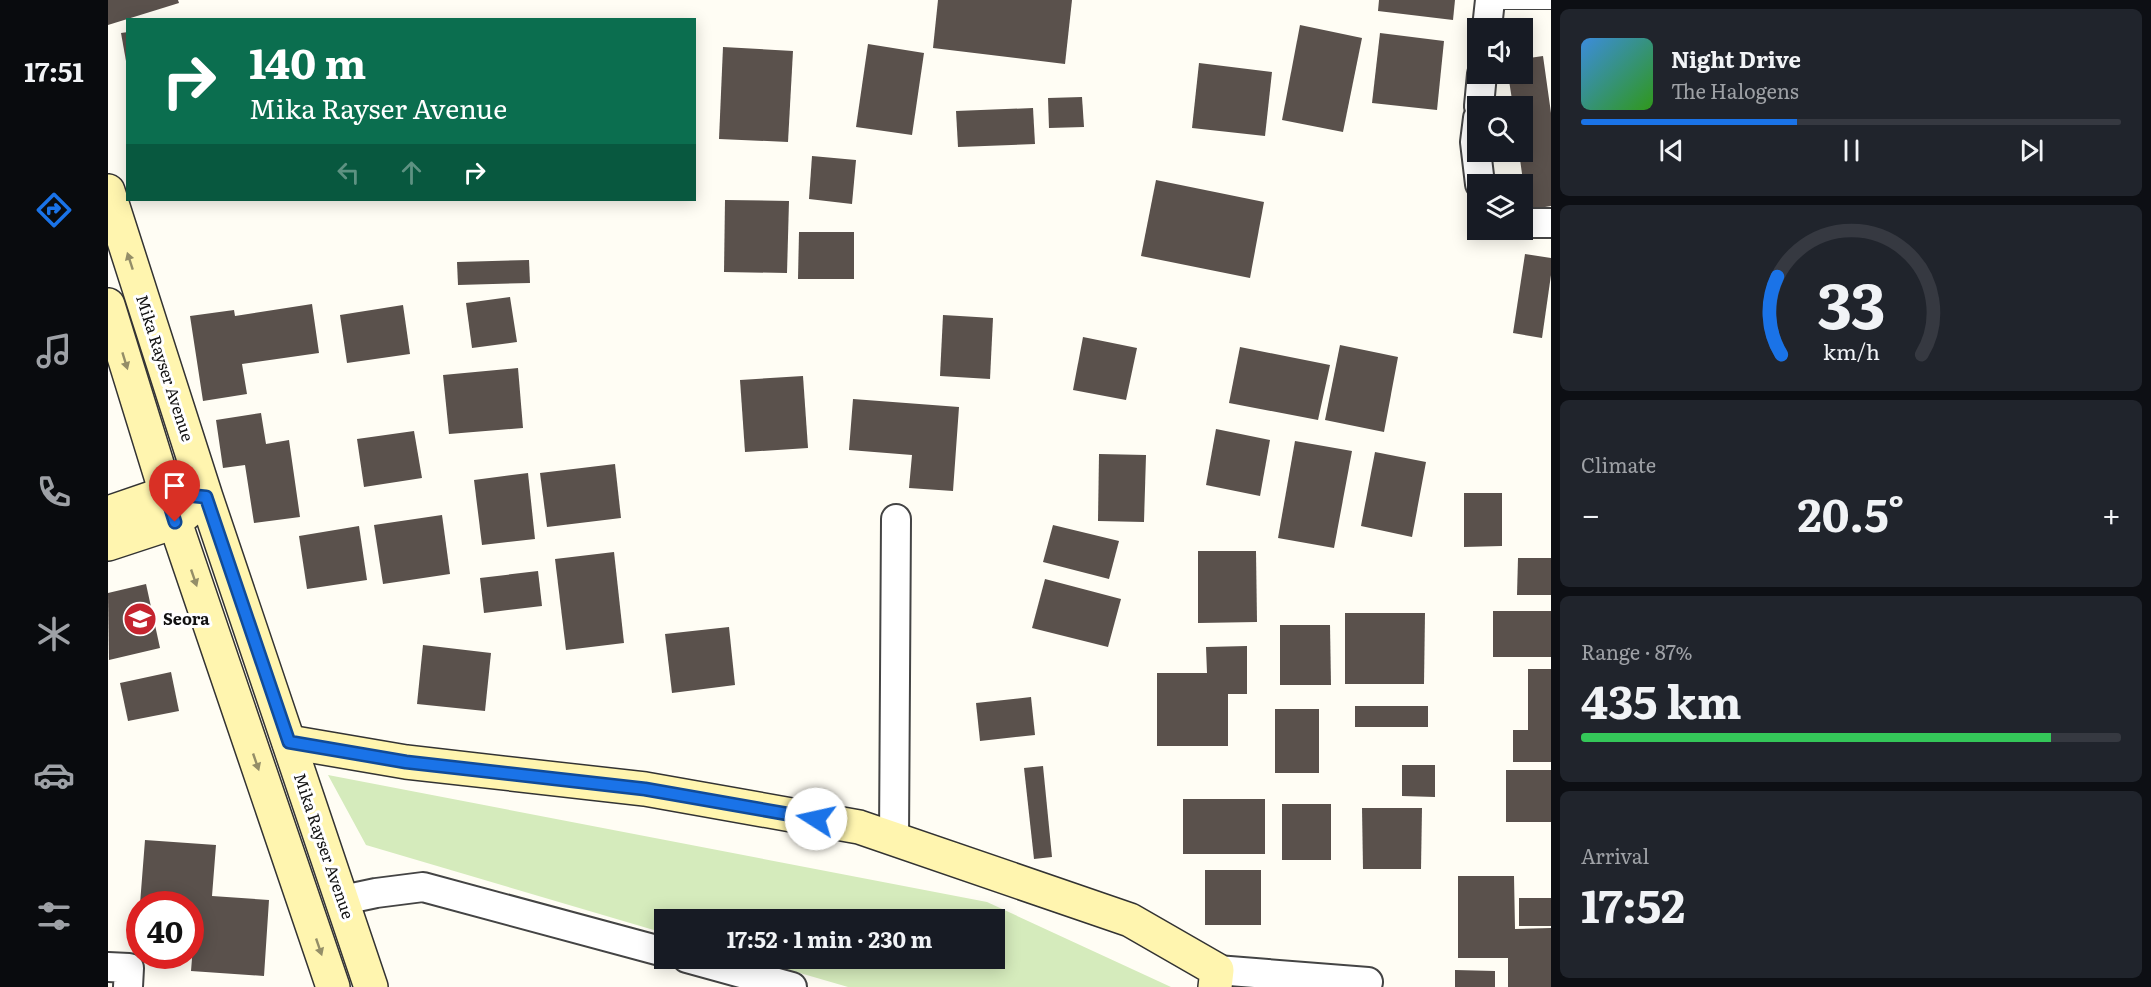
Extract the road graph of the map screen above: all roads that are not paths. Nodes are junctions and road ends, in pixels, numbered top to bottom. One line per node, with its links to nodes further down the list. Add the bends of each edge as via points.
1 (1551, 2): 2 (lane)
2 (1489, 10)
3 (108, 191): 7 (street, Mika Rayser Avenue, one-way to 3)
4 (1533, 223): 5 (street)
5 (1551, 223)
6 (108, 305): 8 (street, one-way to 8)
7 (206, 497): 8 (street); 12 (street, Mika Rayser Avenue)
8 (170, 507): 9 (street); 11 (street); 19 (street, one-way to 19)
9 (108, 513)
10 (896, 519): 13 (street)
11 (108, 544)
12 (289, 742): 13 (street, via 406,762 645,789 859,827); 14 (street, Mika Rayser Avenue)
13 (894, 839): 17 (street, via 1130,920)
14 (343, 900): 15 (street, via 423,886); 20 (street, Mika Rayser Avenue)
15 (654, 949)
16 (727, 969): 21 (street)
17 (1216, 978): 18 (street)
18 (1368, 982)
19 (333, 987)
20 (371, 987)
21 (792, 987)

